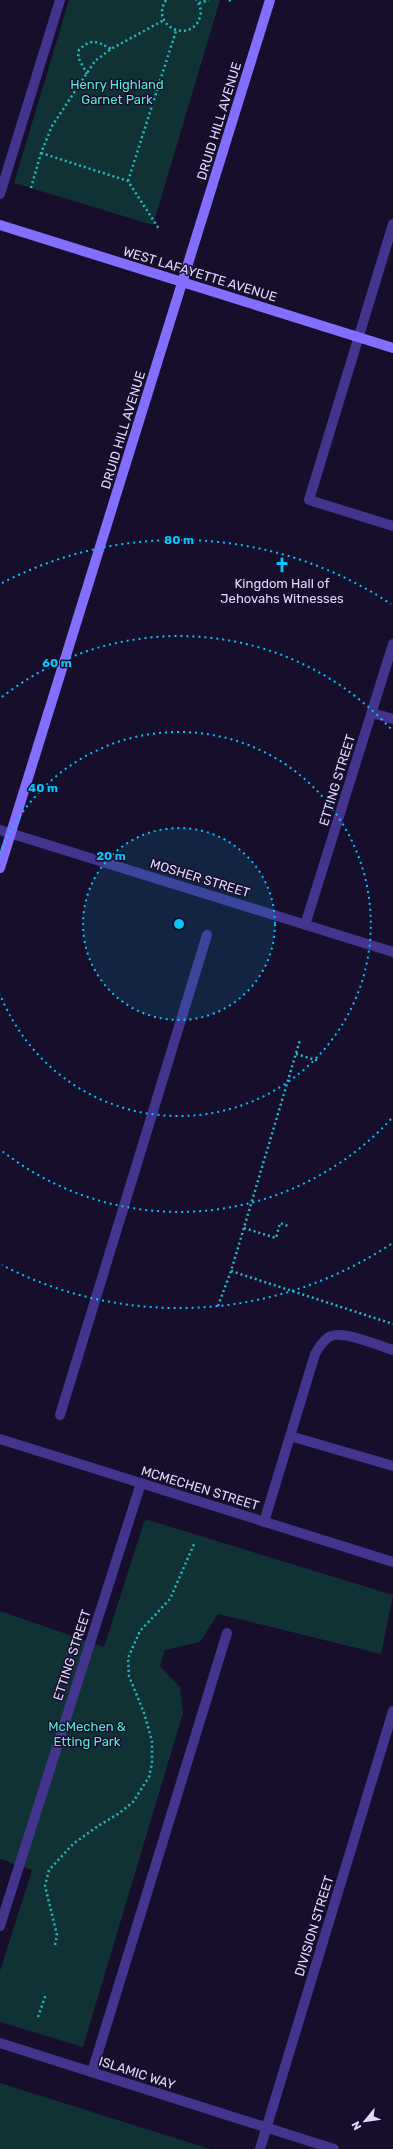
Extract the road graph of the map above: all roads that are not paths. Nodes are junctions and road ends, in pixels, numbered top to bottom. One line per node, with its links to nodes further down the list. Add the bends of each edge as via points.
1 (60, 0): 3 (street)
2 (270, 0): 6 (main road, DRUID HILL AVENUE)
3 (0, 194)
4 (393, 224): 7 (street)
5 (0, 225): 6 (main road, WEST LAFAYETTE AVENUE)
6 (183, 282): 7 (main road, WEST LAFAYETTE AVENUE); 14 (main road, DRUID HILL AVENUE)
7 (359, 337): 8 (main road, WEST LAFAYETTE AVENUE); 9 (street, via 309,500)
8 (393, 348)
9 (393, 526)
10 (393, 644): 11 (street, ETTING STREET)
11 (372, 712): 12 (street); 16 (street, ETTING STREET)
12 (393, 719)
13 (0, 830): 14 (street, MOSHER STREET)
14 (10, 833): 15 (main road, DRUID HILL AVENUE); 16 (street, MOSHER STREET)
15 (0, 868)
16 (305, 925): 18 (street, MOSHER STREET)
17 (207, 935): 20 (street)
18 (393, 952)
19 (393, 1350): 21 (street, via 343,1334 330,1336 315,1354)
20 (60, 1415)
21 (290, 1436): 23 (street); 25 (street)
22 (0, 1439): 24 (street, MCMECHEN STREET)
23 (393, 1466)
24 (141, 1483): 25 (street, MCMECHEN STREET); 29 (street, ETTING STREET)
25 (264, 1522): 26 (street, MCMECHEN STREET)
26 (393, 1562)
27 (227, 1633): 31 (street)
28 (393, 1711): 32 (street, DIVISION STREET)
29 (0, 1926)
30 (0, 2043): 31 (street, ISLAMIC WAY)
31 (92, 2072): 32 (street, ISLAMIC WAY)
32 (266, 2127): 33 (street, DIVISION STREET); 34 (street, ISLAMIC WAY)
33 (260, 2149)
34 (334, 2149)

